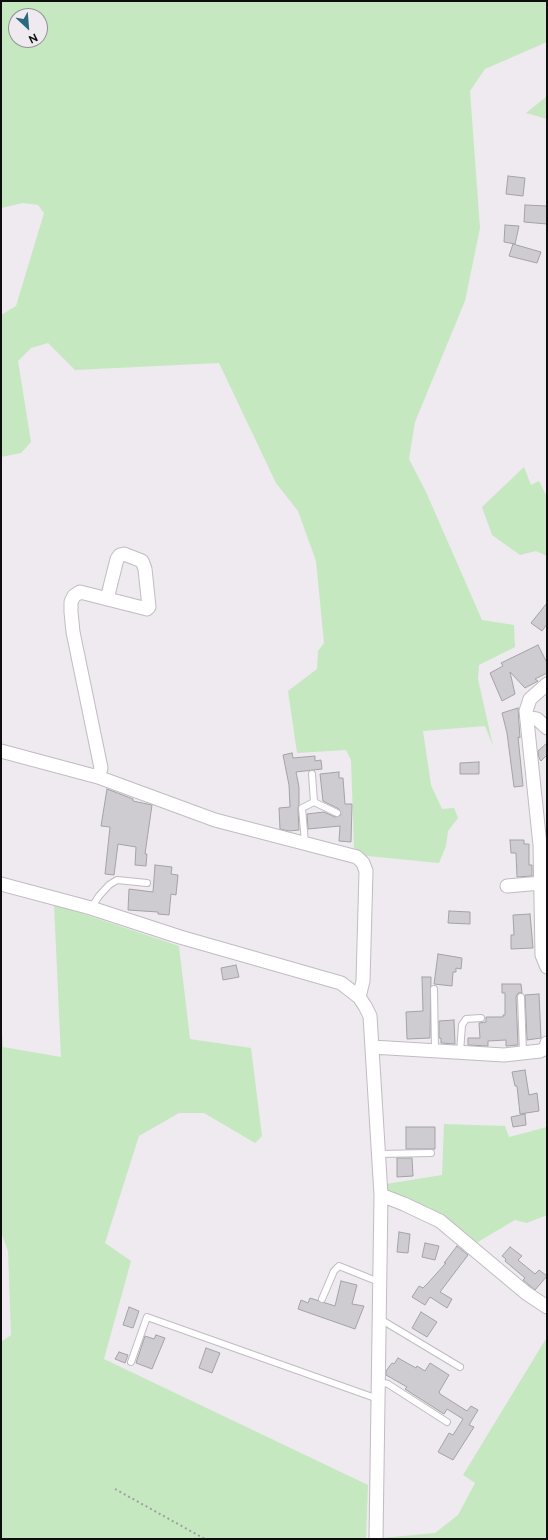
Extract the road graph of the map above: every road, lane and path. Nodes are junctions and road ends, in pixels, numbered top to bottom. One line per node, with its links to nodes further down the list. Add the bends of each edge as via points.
1 (107, 599): 7 (street, via 80,592 74,596 70,612 101,768)
2 (547, 684): 3 (street, via 530,699)
3 (527, 717): 4 (street, via 537,719); 11 (street)
4 (547, 728)
5 (1, 751): 7 (street)
6 (312, 774): 8 (lane)
7 (98, 777): 10 (street, via 215,820)
8 (314, 802): 9 (lane); 10 (lane, via 302,808)
9 (337, 814)
10 (305, 843): 21 (street, via 357,857 365,867 363,981)
11 (544, 845): 13 (street)
12 (147, 883): 17 (lane, via 117,880 104,890)
13 (540, 883): 15 (street); 16 (street)
14 (1, 884): 17 (street)
15 (507, 886)
16 (544, 900): 18 (street)
17 (91, 908): 21 (street, via 180,937 341,983)
18 (544, 955): 19 (street)
19 (547, 967)
20 (434, 989): 26 (lane)
21 (359, 997): 24 (street, via 370,1016)
22 (521, 997): 28 (lane)
23 (481, 1018): 27 (lane, via 466,1019 462,1025)
24 (372, 1046): 26 (street); 30 (street)
25 (547, 1046): 28 (street, via 540,1051)
26 (435, 1050): 27 (street)
27 (460, 1052): 28 (street)
28 (523, 1053)
29 (431, 1153): 30 (lane)
30 (379, 1154): 31 (street)
31 (381, 1195): 32 (street); 34 (street, via 440,1221 526,1293)
32 (381, 1282): 33 (lane, via 339,1266 334,1271); 35 (street)
33 (322, 1299)
34 (547, 1306)
35 (380, 1319): 37 (lane); 38 (street)
36 (131, 1362): 39 (lane, via 147,1317)
37 (460, 1367)
38 (380, 1382): 39 (street); 40 (lane, via 388,1384)
39 (379, 1400): 43 (street)
40 (447, 1422)
41 (115, 1489): 42 (path)
42 (205, 1539)
43 (376, 1539)

